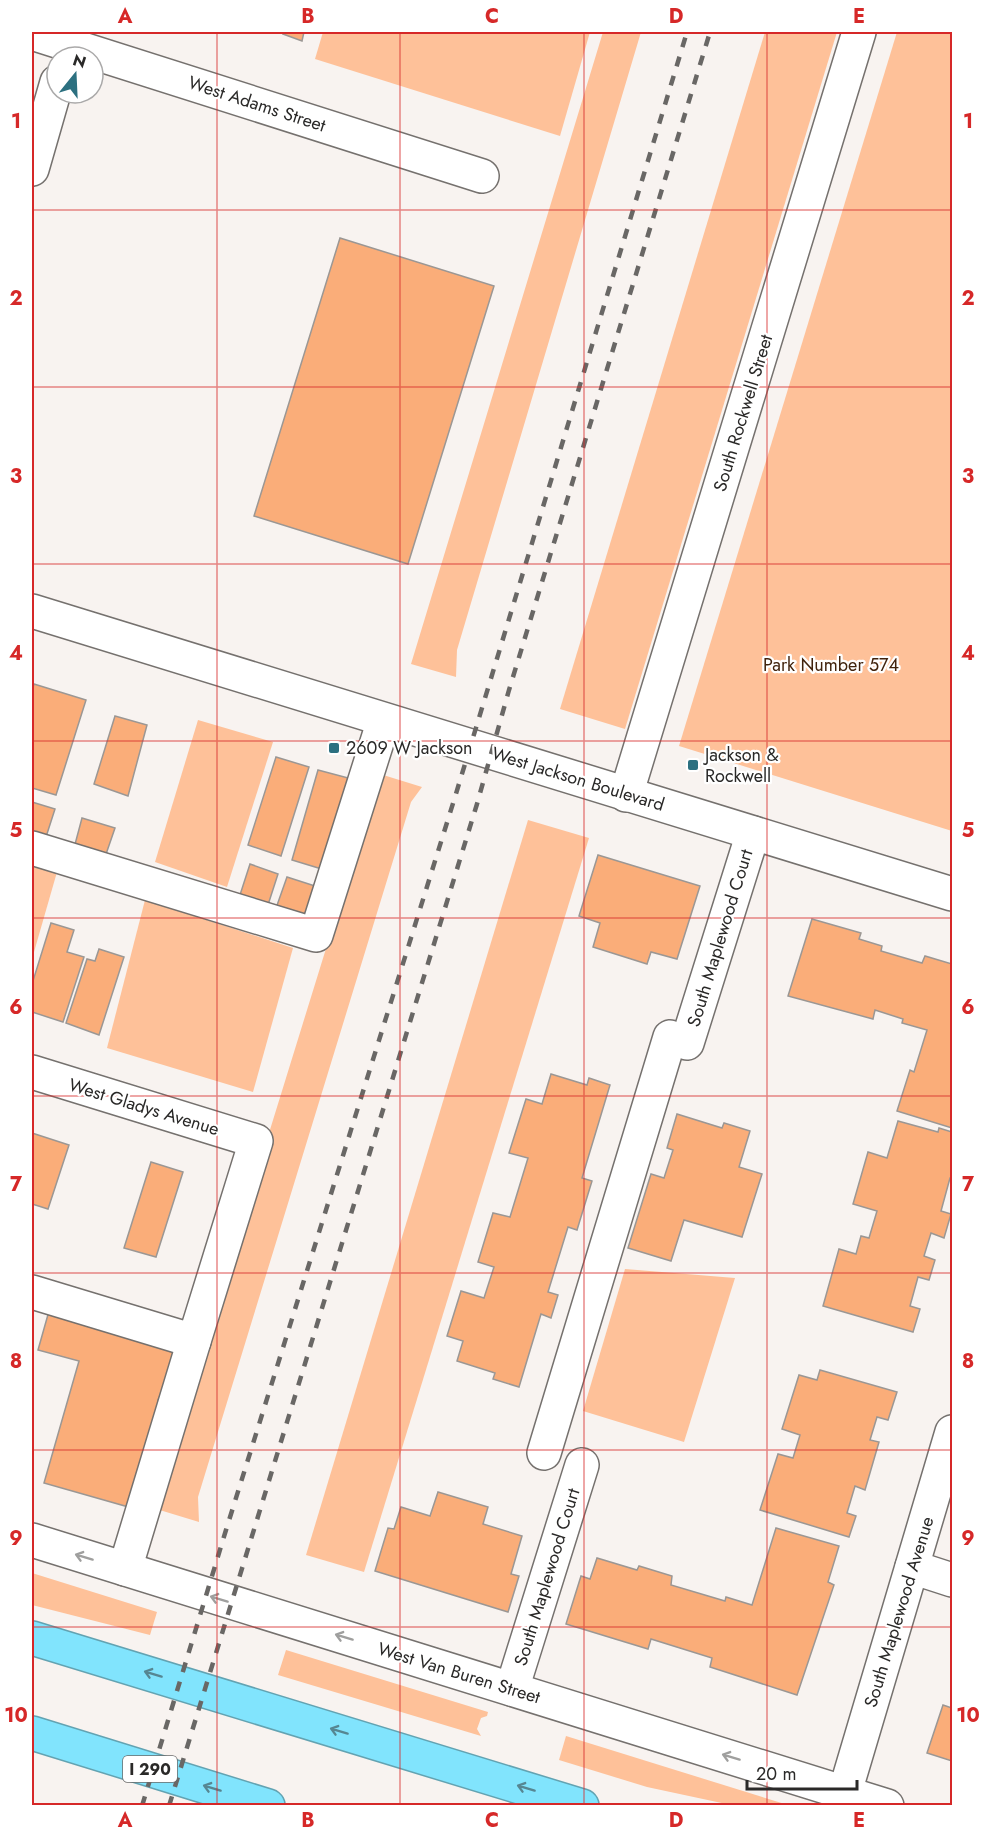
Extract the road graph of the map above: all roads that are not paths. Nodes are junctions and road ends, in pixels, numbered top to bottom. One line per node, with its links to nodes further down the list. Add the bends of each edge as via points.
1 (859, 32): 10 (street, South Rockwell Street)
2 (32, 33): 3 (street, West Adams Street)
3 (55, 45)
4 (105, 62): 7 (street, West Adams Street)
5 (50, 105): 6 (street)
6 (32, 169)
7 (482, 176)
8 (32, 611): 9 (street, West Jackson Boulevard)
9 (384, 720): 10 (street, West Jackson Boulevard); 12 (street, via 316,935)
10 (626, 795): 11 (street, West Jackson Boulevard)
11 (753, 832): 13 (street, West Jackson Boulevard); 18 (street, South Maplewood Court, via 678,1040)
12 (32, 848)
13 (952, 894)
14 (32, 1072): 16 (street, West Gladys Avenue, via 256,1141)
15 (32, 1292): 16 (street)
16 (194, 1341): 22 (street)
17 (952, 1432): 21 (street, South Maplewood Avenue)
18 (544, 1453)
19 (582, 1465): 25 (street, South Maplewood Court)
20 (32, 1540): 22 (street, West Van Buren Street, one-way to 20)
21 (912, 1567): 23 (street); 27 (street, South Maplewood Avenue)
22 (126, 1569): 25 (street, West Van Buren Street, one-way to 22)
23 (952, 1580)
24 (32, 1638): 29 (highway, one-way to 24)
25 (512, 1689): 27 (street, West Van Buren Street, one-way to 25)
26 (32, 1733): 28 (highway, I 290, one-way to 26)
27 (845, 1792): 30 (street, West Van Buren Street)
28 (268, 1806)
29 (582, 1806)
30 (887, 1806)

